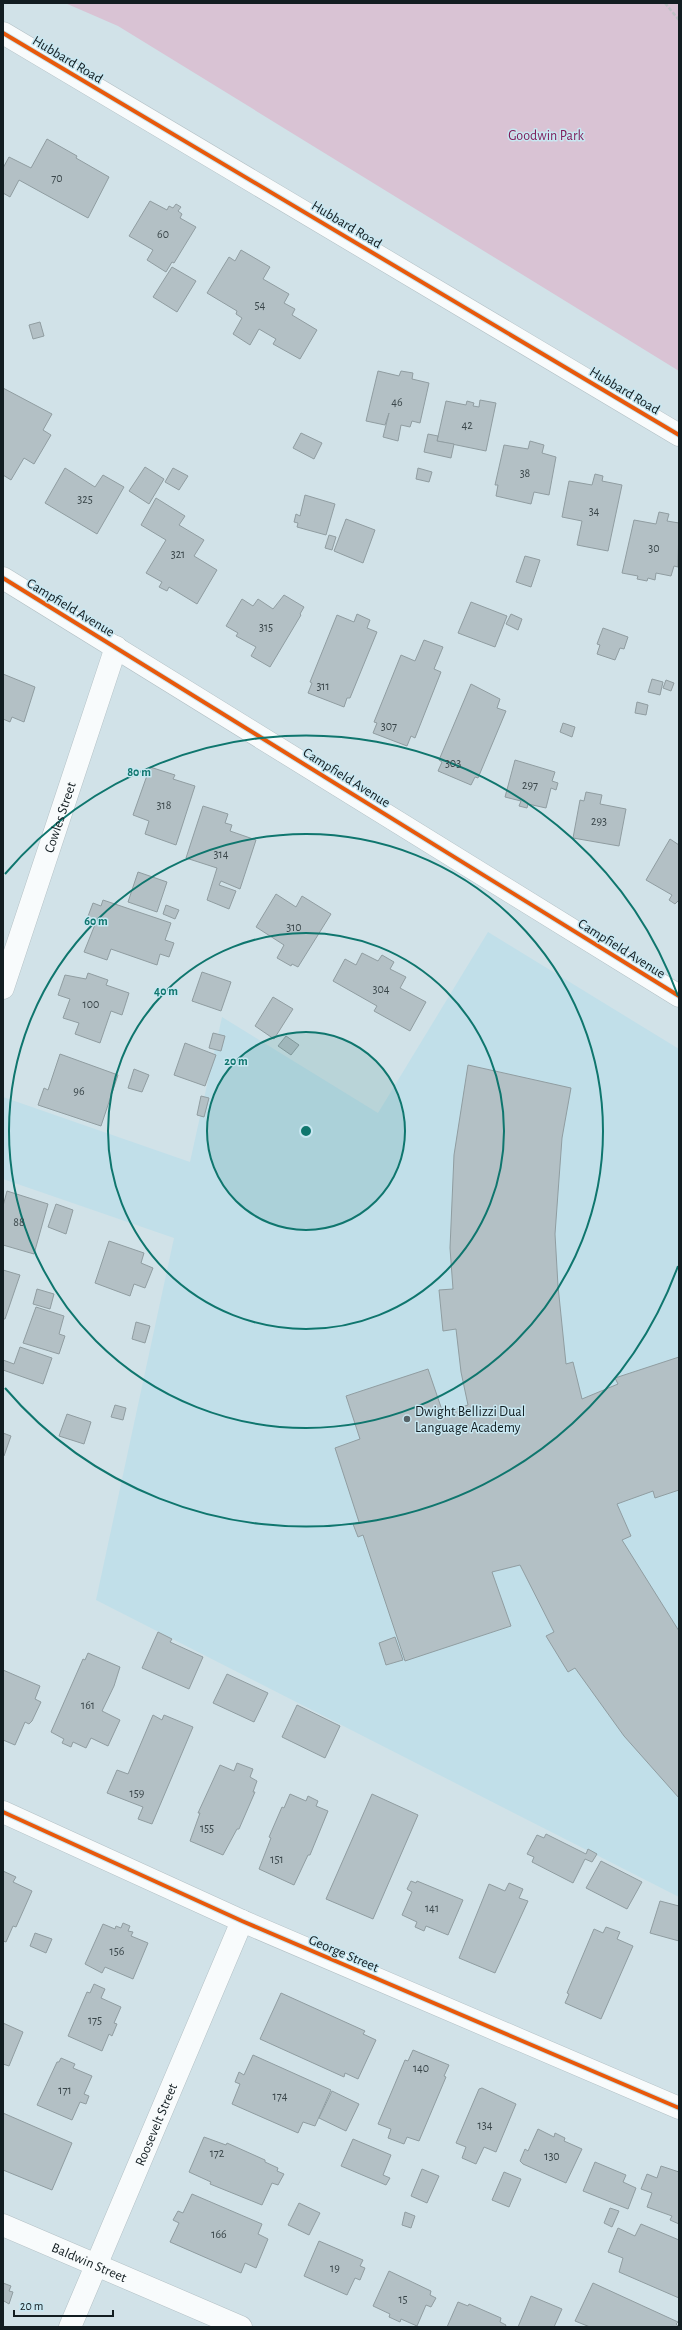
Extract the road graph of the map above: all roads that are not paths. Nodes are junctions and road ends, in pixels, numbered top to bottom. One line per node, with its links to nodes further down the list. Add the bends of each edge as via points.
1 (3, 33): 2 (street, Hubbard Road)
2 (679, 435)
3 (3, 578): 4 (street, Campfield Avenue)
4 (116, 646): 5 (street, Cowles Street); 6 (street, Campfield Avenue)
5 (3, 988)
6 (679, 996)
7 (3, 1812): 8 (street, George Street)
8 (242, 1921): 9 (street, George Street); 11 (street, Roosevelt Street)
9 (679, 2108)
10 (3, 2225): 11 (street, Baldwin Street)
11 (97, 2265): 12 (street, Roosevelt Street); 13 (street, Baldwin Street)
12 (70, 2327)
13 (241, 2327)

